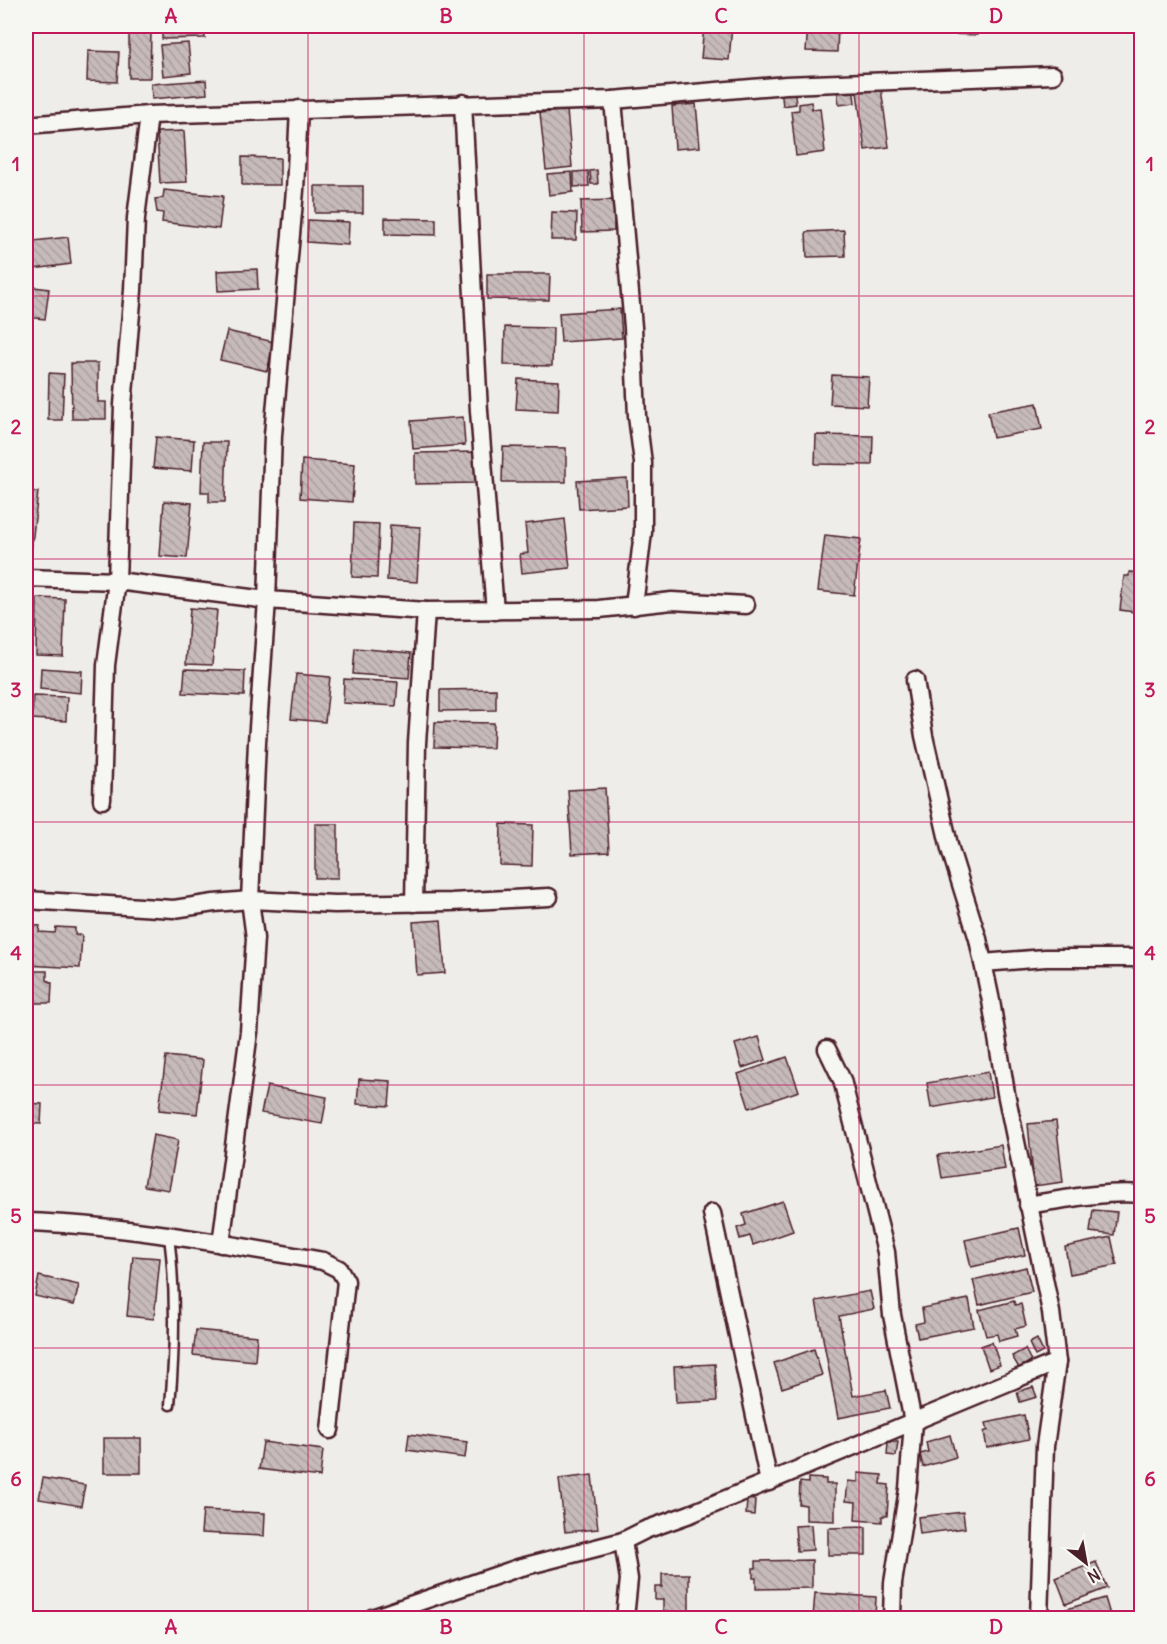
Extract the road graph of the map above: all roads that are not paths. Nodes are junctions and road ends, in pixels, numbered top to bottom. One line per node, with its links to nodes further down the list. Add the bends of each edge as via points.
1 (1053, 75): 2 (street, via 786,85)
2 (613, 100): 3 (street); 11 (street, via 643,463 643,532)
3 (463, 104): 4 (street); 13 (street, via 479,411)
4 (299, 109): 5 (street); 9 (street, via 273,435)
5 (149, 115): 6 (street); 8 (street, via 136,218 123,405)
6 (26, 125)
7 (26, 578): 8 (street)
8 (117, 581): 9 (street); 15 (street, via 106,665)
9 (267, 600): 12 (street); 18 (street)
10 (746, 605): 11 (street, via 672,601)
11 (634, 606): 13 (street)
12 (426, 611): 13 (street); 19 (street, via 417,743)
13 (495, 611)
14 (915, 680): 21 (street, via 950,849)
15 (102, 800)
16 (549, 897): 19 (street)
17 (26, 900): 18 (street, via 174,909)
18 (250, 900): 19 (street); 28 (street, via 255,938 249,1032)
19 (414, 903)
20 (1142, 958): 21 (street, via 1045,958)
21 (983, 963): 24 (street)
22 (827, 1049): 31 (street, via 842,1080 886,1252 892,1315)
23 (1142, 1194): 24 (street, via 1078,1196)
24 (1028, 1205): 29 (street, via 1051,1312)
25 (712, 1213): 33 (street)
26 (26, 1222): 27 (street, via 73,1223)
27 (169, 1236): 28 (street); 30 (lane, via 173,1268)
28 (221, 1244): 32 (street, via 323,1261 339,1269 346,1281)
29 (1057, 1362): 31 (street); 38 (street, via 1045,1446)
30 (170, 1405)
31 (912, 1422): 33 (street); 37 (street)
32 (330, 1430)
33 (769, 1482): 34 (street)
34 (623, 1541): 35 (street, via 518,1568); 36 (street, via 629,1579)
35 (372, 1618)
36 (625, 1618)
37 (892, 1618)
38 (1040, 1618)

